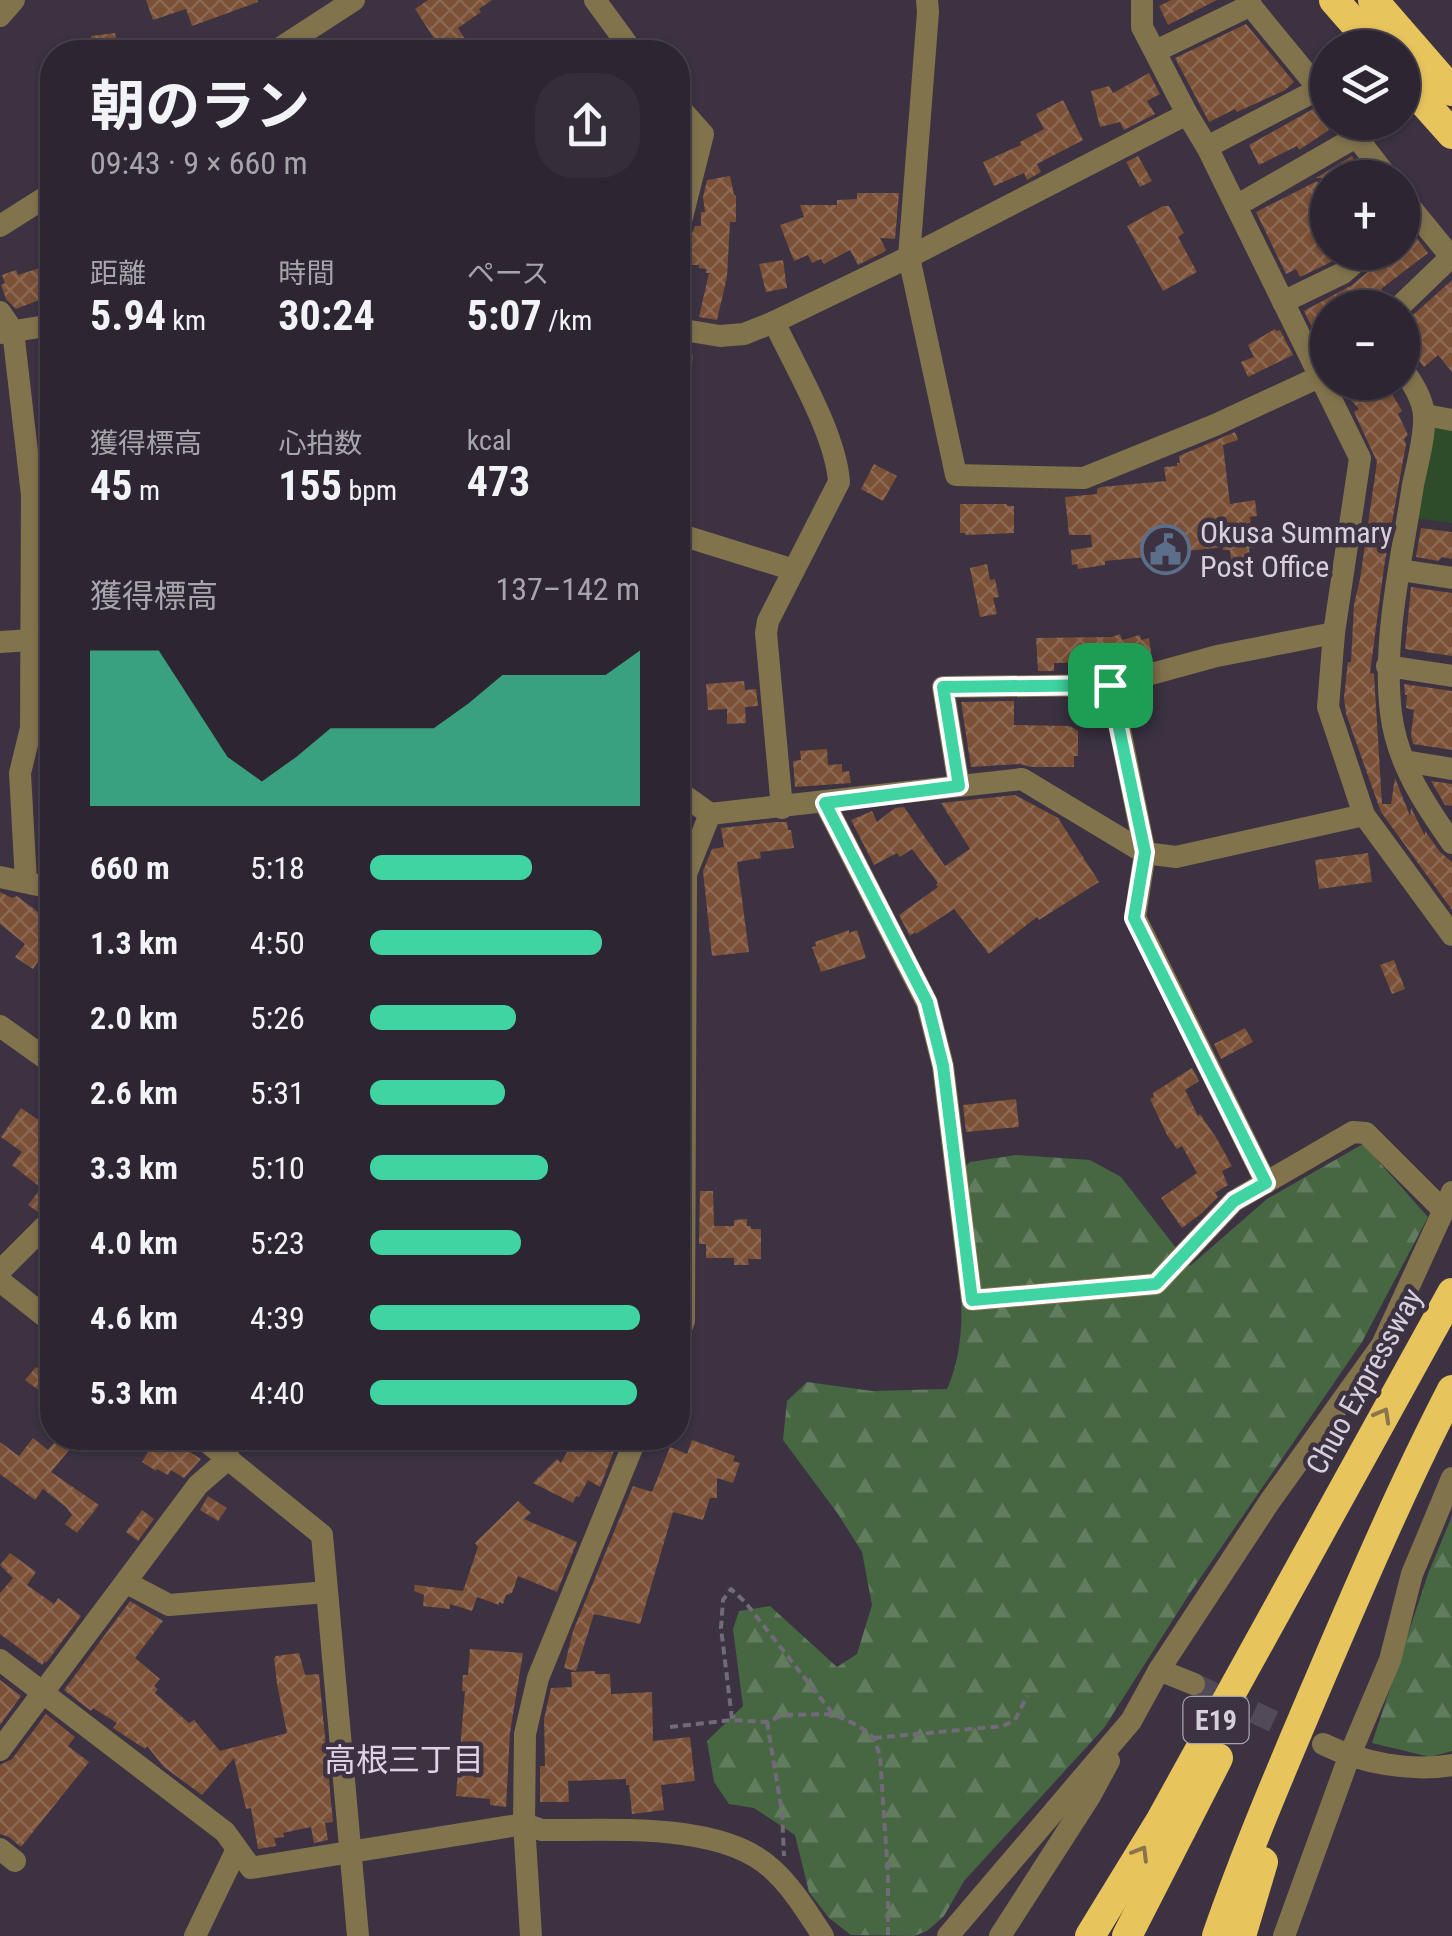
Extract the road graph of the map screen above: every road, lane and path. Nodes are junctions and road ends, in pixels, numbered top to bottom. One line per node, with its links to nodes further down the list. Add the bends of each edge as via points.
1 (14, 0): 9 (street)
2 (354, 0): 11 (street)
3 (596, 0): 12 (street)
4 (927, 0): 30 (street)
5 (1142, 0): 13 (street, via 1142,27)
6 (1334, 0): 10 (highway)
7 (1373, 0): 15 (highway)
8 (1248, 3): 13 (street); 14 (street)
9 (0, 16)
10 (1360, 30)
11 (306, 40)
12 (624, 40)
13 (1156, 52): 18 (street)
14 (1310, 78)
15 (1452, 90)
16 (1420, 98): 20 (highway)
17 (1310, 100): 23 (street)
18 (1187, 114): 23 (street); 30 (street)
19 (690, 119): 25 (street, via 703,134)
20 (1452, 134)
21 (1336, 140): 27 (street)
22 (1359, 140): 24 (street)
23 (1206, 147): 27 (street)
24 (1374, 160)
25 (690, 185)
26 (40, 201): 29 (street)
27 (1236, 206): 34 (street)
28 (1420, 224): 31 (street)
29 (0, 226)
30 (908, 257): 35 (street); 40 (street, via 956,475 1084,478)
31 (1452, 257): 33 (street)
32 (1346, 270): 34 (street)
33 (1417, 290)
34 (1283, 302): 39 (street)
35 (774, 322): 38 (street, via 744,334); 46 (street, via 838,462 839,482)
36 (4, 325): 37 (street); 50 (street, via 32,496)
37 (40, 326)
38 (690, 331)
39 (1310, 353)
40 (1310, 381)
41 (1333, 400): 49 (street, via 1360,458)
42 (1419, 400): 43 (street)
43 (1425, 415): 44 (street); 47 (street)
44 (1452, 420)
45 (690, 538): 46 (street)
46 (794, 570): 62 (street, via 766,633)
47 (1400, 570): 48 (street); 52 (street)
48 (1452, 578)
49 (1334, 633): 54 (street); 64 (street, via 1328,707)
50 (31, 640): 51 (street); 55 (street)
51 (0, 642)
52 (1387, 666): 53 (street); 57 (street)
53 (1452, 676)
54 (1110, 685): 59 (street, via 943,687); 66 (street)
55 (40, 711)
56 (40, 731): 69 (street, via 20,773)
57 (1404, 762): 58 (street); 65 (street)
58 (1452, 769)
59 (959, 786): 61 (street); 66 (street, via 1022,779)
60 (690, 799): 63 (street)
61 (825, 803): 62 (street); 74 (street, via 927,1002 943,1066 972,1300 1156,1284 1234,1201)
62 (782, 808): 63 (street)
63 (710, 814): 67 (street)
64 (1364, 816): 66 (street, via 1176,857); 71 (street)
65 (1452, 843)
66 (1145, 852): 74 (street, via 1134,918)
67 (690, 864)
68 (0, 877): 69 (street)
69 (26, 882): 70 (street)
70 (40, 885)
71 (1452, 935)
72 (0, 1026): 73 (street)
73 (40, 1054)
74 (1266, 1183): 75 (street, via 1353,1132 1366,1132)
75 (1447, 1201): 91 (street, via 1382,1345)
76 (40, 1231): 77 (street)
77 (0, 1271)
78 (0, 1281): 80 (street)
79 (1452, 1294): 86 (highway, Chuo Expressway / E19, one-way to 79)
80 (40, 1313)
81 (1452, 1390): 87 (highway)
82 (218, 1450): 84 (street)
83 (631, 1450): 105 (street, via 538,1678 525,1734)
84 (229, 1458): 88 (street, via 198,1486); 89 (street, via 322,1534)
85 (1452, 1478): 103 (street)
86 (1337, 1502): 116 (highway, E19, one-way to 86); 117 (highway, E19, via 1264,1668)
87 (1366, 1572): 118 (highway); 119 (highway)
88 (127, 1582): 89 (street, via 169,1605); 93 (street)
89 (327, 1592): 107 (street)
90 (0, 1660): 93 (street)
91 (1159, 1670): 92 (street); 97 (street)
92 (1194, 1684)
93 (43, 1694): 102 (street); 106 (street, via 225,1832)
94 (1027, 1696): 100 (path, via 1015,1720 1003,1726)
95 (833, 1714): 96 (path, via 731,1589 723,1600 721,1628); 98 (path); 100 (path)
96 (732, 1720): 98 (path); 99 (path)
97 (1131, 1721): 114 (street); 115 (street)
98 (766, 1722): 108 (path, via 782,1812)
99 (670, 1727)
100 (874, 1738): 113 (path, via 882,1773)
101 (1323, 1744): 103 (street)
102 (0, 1750)
103 (1349, 1757): 104 (street, via 1416,1768); 120 (street)
104 (1452, 1765)
105 (524, 1824): 107 (street); 108 (street, via 542,1830 689,1833 730,1844); 111 (street)
106 (237, 1849): 107 (street, via 251,1868); 109 (street)
107 (351, 1852): 110 (street)
108 (783, 1880): 112 (street)
109 (195, 1936)
110 (358, 1936)
111 (530, 1936)
112 (823, 1936)
113 (888, 1936)
114 (948, 1936)
115 (1000, 1936)
116 (1090, 1936)
117 (1127, 1936)
118 (1216, 1936)
119 (1241, 1936)
120 (1284, 1936)

